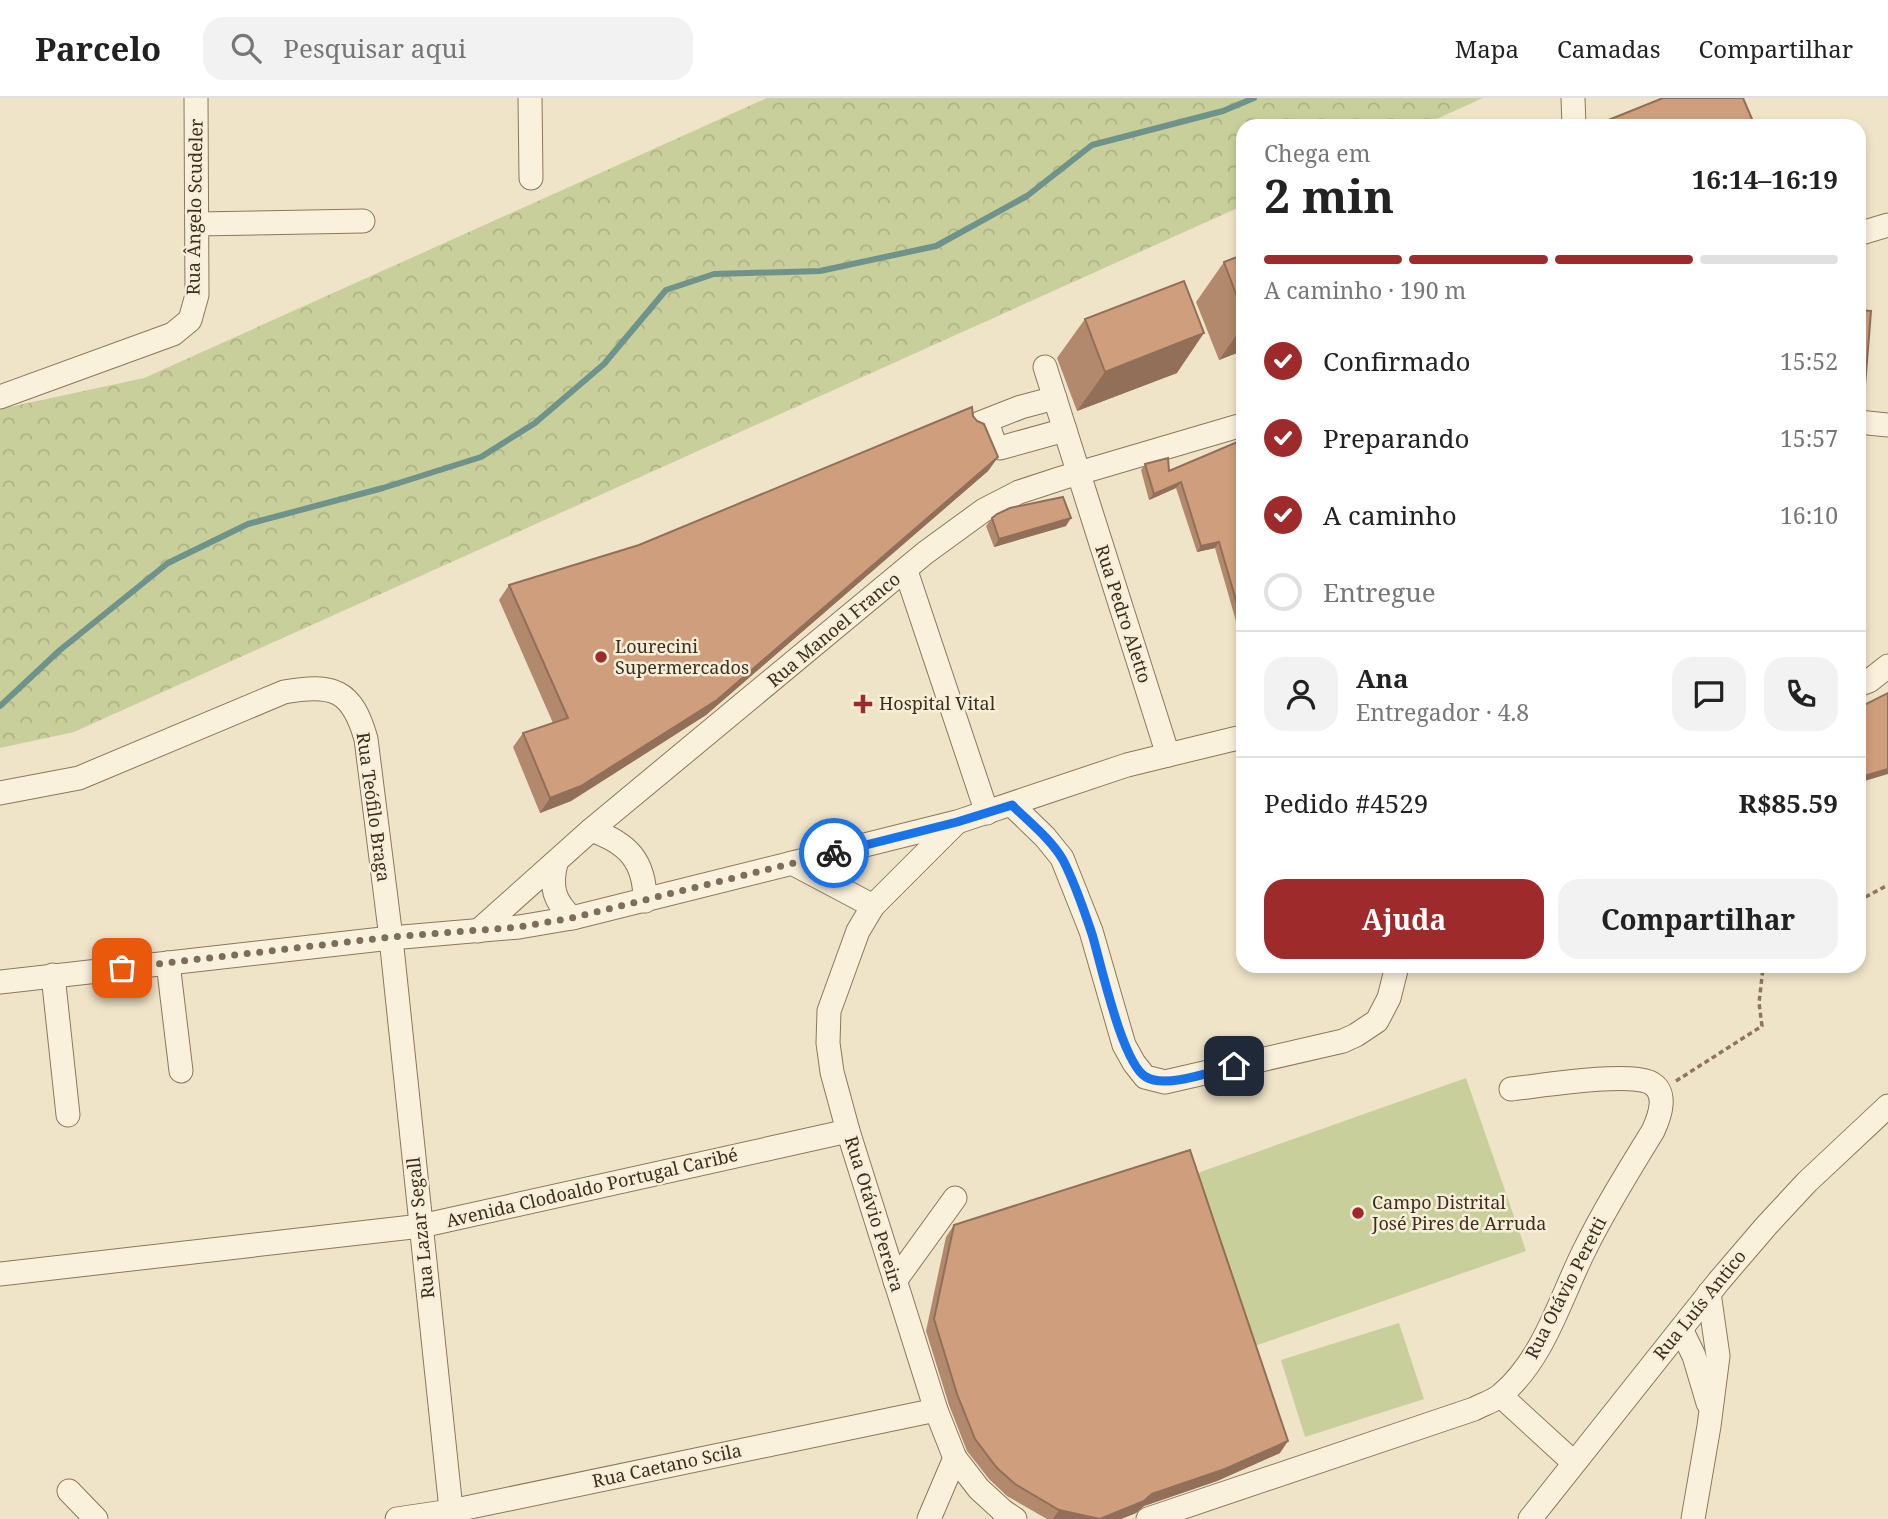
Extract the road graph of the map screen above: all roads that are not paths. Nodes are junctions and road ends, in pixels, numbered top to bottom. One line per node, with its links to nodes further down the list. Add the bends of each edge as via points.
1 (196, 98): 7 (street, Rua Ângelo Scudeler)
2 (530, 98): 5 (street)
3 (1576, 99): 4 (street)
4 (1575, 119)
5 (531, 178)
6 (363, 221): 7 (street)
7 (197, 224): 11 (street, Rua Ângelo Scudeler, via 197,295 190,320 173,334)
8 (1888, 225): 9 (street)
9 (1866, 232)
10 (1045, 367): 12 (street, Rua Pedro Aletto)
11 (0, 397)
12 (1055, 398): 16 (street, Rua Pedro Aletto); 16 (street, via 981,423 1000,449)
13 (1866, 423): 14 (street)
14 (1888, 425)
15 (1236, 427): 17 (street, Rua Manoel Franco)
16 (1065, 430): 17 (street, Rua Pedro Aletto)
17 (1078, 473): 18 (street, Rua Manoel Franco, via 1018,492 984,510); 22 (street, Rua Pedro Aletto)
18 (906, 570): 25 (street); 27 (street, Rua Manoel Franco)
19 (1888, 666): 20 (street)
20 (1866, 682)
21 (1236, 738): 22 (street)
22 (1168, 755): 24 (street)
23 (0, 793): 34 (street, Rua Teófilo Braga, via 79,778 284,692 331,691 350,701 366,739)
24 (1012, 805): 25 (street); 36 (street, via 1062,858 1091,931 1124,1045 1144,1077 1165,1082 1343,1041 1377,1021)
25 (987, 813): 26 (street)
26 (957, 822): 29 (street); 31 (street, Rua Otávio Pereira)
27 (591, 831): 28 (street, Rua Manoel Franco); 30 (street, via 615,839 631,853 643,874)
28 (556, 863): 32 (street, via 554,893); 33 (street, Rua Manoel Franco)
29 (792, 863): 30 (street); 31 (street)
30 (645, 901): 32 (street)
31 (873, 906): 43 (street, Rua Otávio Pereira, via 858,931 829,1011 832,1072)
32 (572, 918): 33 (street)
33 (478, 931): 34 (street)
34 (391, 937): 35 (street); 45 (street, Rua Lazar Segall)
35 (168, 963): 37 (street); 39 (street)
36 (1395, 973)
37 (53, 975): 38 (street); 42 (street)
38 (0, 982)
39 (181, 1071)
40 (1511, 1089): 50 (street, Rua Otávio Peretti, via 1632,1079 1650,1083 1662,1104 1653,1131 1589,1241 1539,1346)
41 (1888, 1106): 48 (street, Rua Luís Antico, via 1807,1182)
42 (68, 1115)
43 (848, 1131): 45 (street, Avenida Clodoaldo Portugal Caribé); 47 (street, Rua Otávio Pereira)
44 (955, 1198): 47 (street)
45 (421, 1226): 46 (street, Avenida Clodoaldo Portugal Caribé); 56 (street, Rua Lazar Segall)
46 (0, 1274)
47 (895, 1281): 52 (street, Rua Otávio Pereira)
48 (1709, 1293): 49 (street, Rua Luís Antico); 51 (street, via 1718,1356)
49 (1681, 1329): 51 (street); 54 (street, Rua Luís Antico)
50 (1501, 1396): 54 (street); 57 (street, Rua Otávio Peretti, via 1428,1426)
51 (1710, 1409): 63 (street)
52 (936, 1410): 53 (street, Rua Otávio Pereira); 56 (street, Rua Caetano Scila)
53 (955, 1458): 60 (street); 61 (street, via 979,1489)
54 (1573, 1462): 62 (street, Rua Luís Antico)
55 (69, 1491): 58 (street)
56 (452, 1515): 59 (street, Rua Caetano Scila)
57 (1159, 1517)
58 (96, 1519)
59 (397, 1519)
60 (929, 1519)
61 (1015, 1519)
62 (1530, 1519)
63 (1693, 1519)

